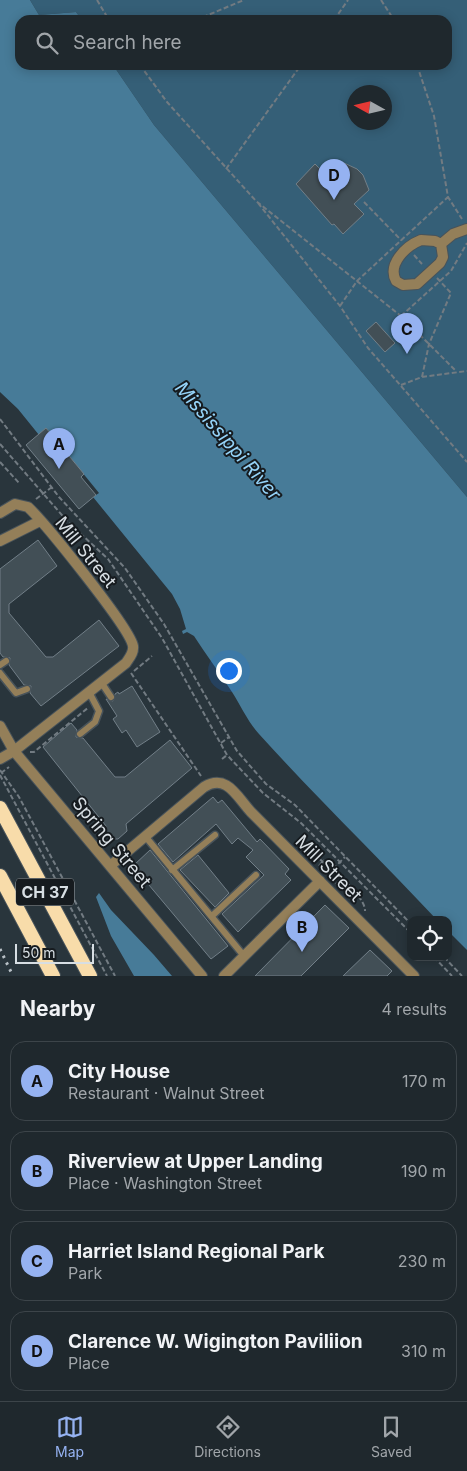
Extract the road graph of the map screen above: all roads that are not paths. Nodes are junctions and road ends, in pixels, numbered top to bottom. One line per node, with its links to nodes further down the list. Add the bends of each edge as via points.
1 (467, 229): 2 (street, via 453,234)
2 (441, 244): 2 (street, via 429,240 414,243 393,267 396,281 404,285 417,284 440,263 443,257)
3 (0, 513): 4 (street, Mill Street, via 8,507 22,504)
4 (40, 521): 5 (street); 7 (street, Mill Street, via 105,601 133,646 132,655 126,663)
5 (0, 541)
6 (0, 674): 8 (lane, via 16,693)
7 (101, 682): 9 (street); 10 (lane)
8 (28, 689)
9 (89, 692): 12 (lane, via 99,712 95,722); 13 (street)
10 (111, 697)
11 (0, 726): 13 (street, Spring Street)
12 (80, 734)
13 (14, 750): 14 (street); 18 (street, Spring Street)
14 (0, 759)
15 (0, 808): 26 (highway, CH 37)
16 (216, 835): 19 (lane)
17 (145, 836): 18 (street); 19 (lane); 22 (street, Mill Street, via 204,787 222,782)
18 (110, 866): 27 (street, Spring Street)
19 (172, 870): 23 (lane)
20 (256, 875): 23 (lane)
21 (0, 876): 25 (highway, CH 37)
22 (320, 881): 24 (street); 29 (street, Mill Street)
23 (212, 916): 24 (lane)
24 (244, 956): 28 (street)
25 (53, 976)
26 (90, 976)
27 (202, 976)
28 (224, 976)
29 (414, 976)

